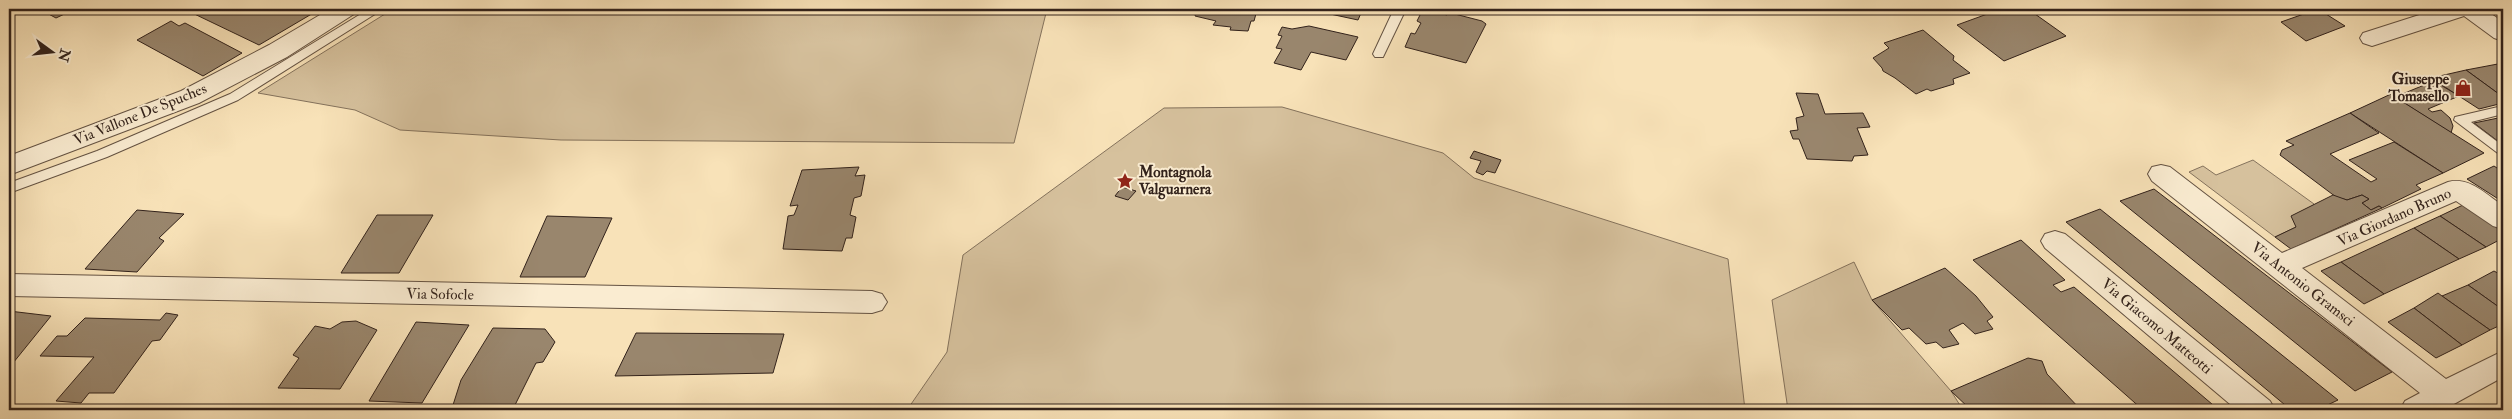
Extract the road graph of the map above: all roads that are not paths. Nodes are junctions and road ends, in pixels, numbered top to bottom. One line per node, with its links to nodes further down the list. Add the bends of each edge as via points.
1 (346, 9): 11 (street, Via Vallone De Spuches, via 278,51 190,97)
2 (378, 9): 13 (lane, via 234,97 102,154)
3 (1400, 9): 8 (lane)
4 (2462, 9): 7 (street)
5 (2469, 9): 6 (street)
6 (2503, 33)
7 (2372, 38)
8 (1379, 54)
9 (2498, 111): 10 (lane, via 2460,120)
10 (2503, 152)
11 (9, 166)
12 (2161, 174): 16 (street, Via Antonio Gramsci)
13 (9, 188)
14 (2503, 219): 16 (street, Via Giordano Bruno, via 2458,189)
15 (2055, 241): 21 (street, Via Giacomo Matteotti)
16 (2280, 266): 20 (street, Via Antonio Gramsci)
17 (9, 285): 18 (street, Via Sofocle)
18 (872, 302)
19 (2503, 364): 20 (street)
20 (2445, 395): 22 (street)
21 (2259, 410)
22 (2416, 410)

